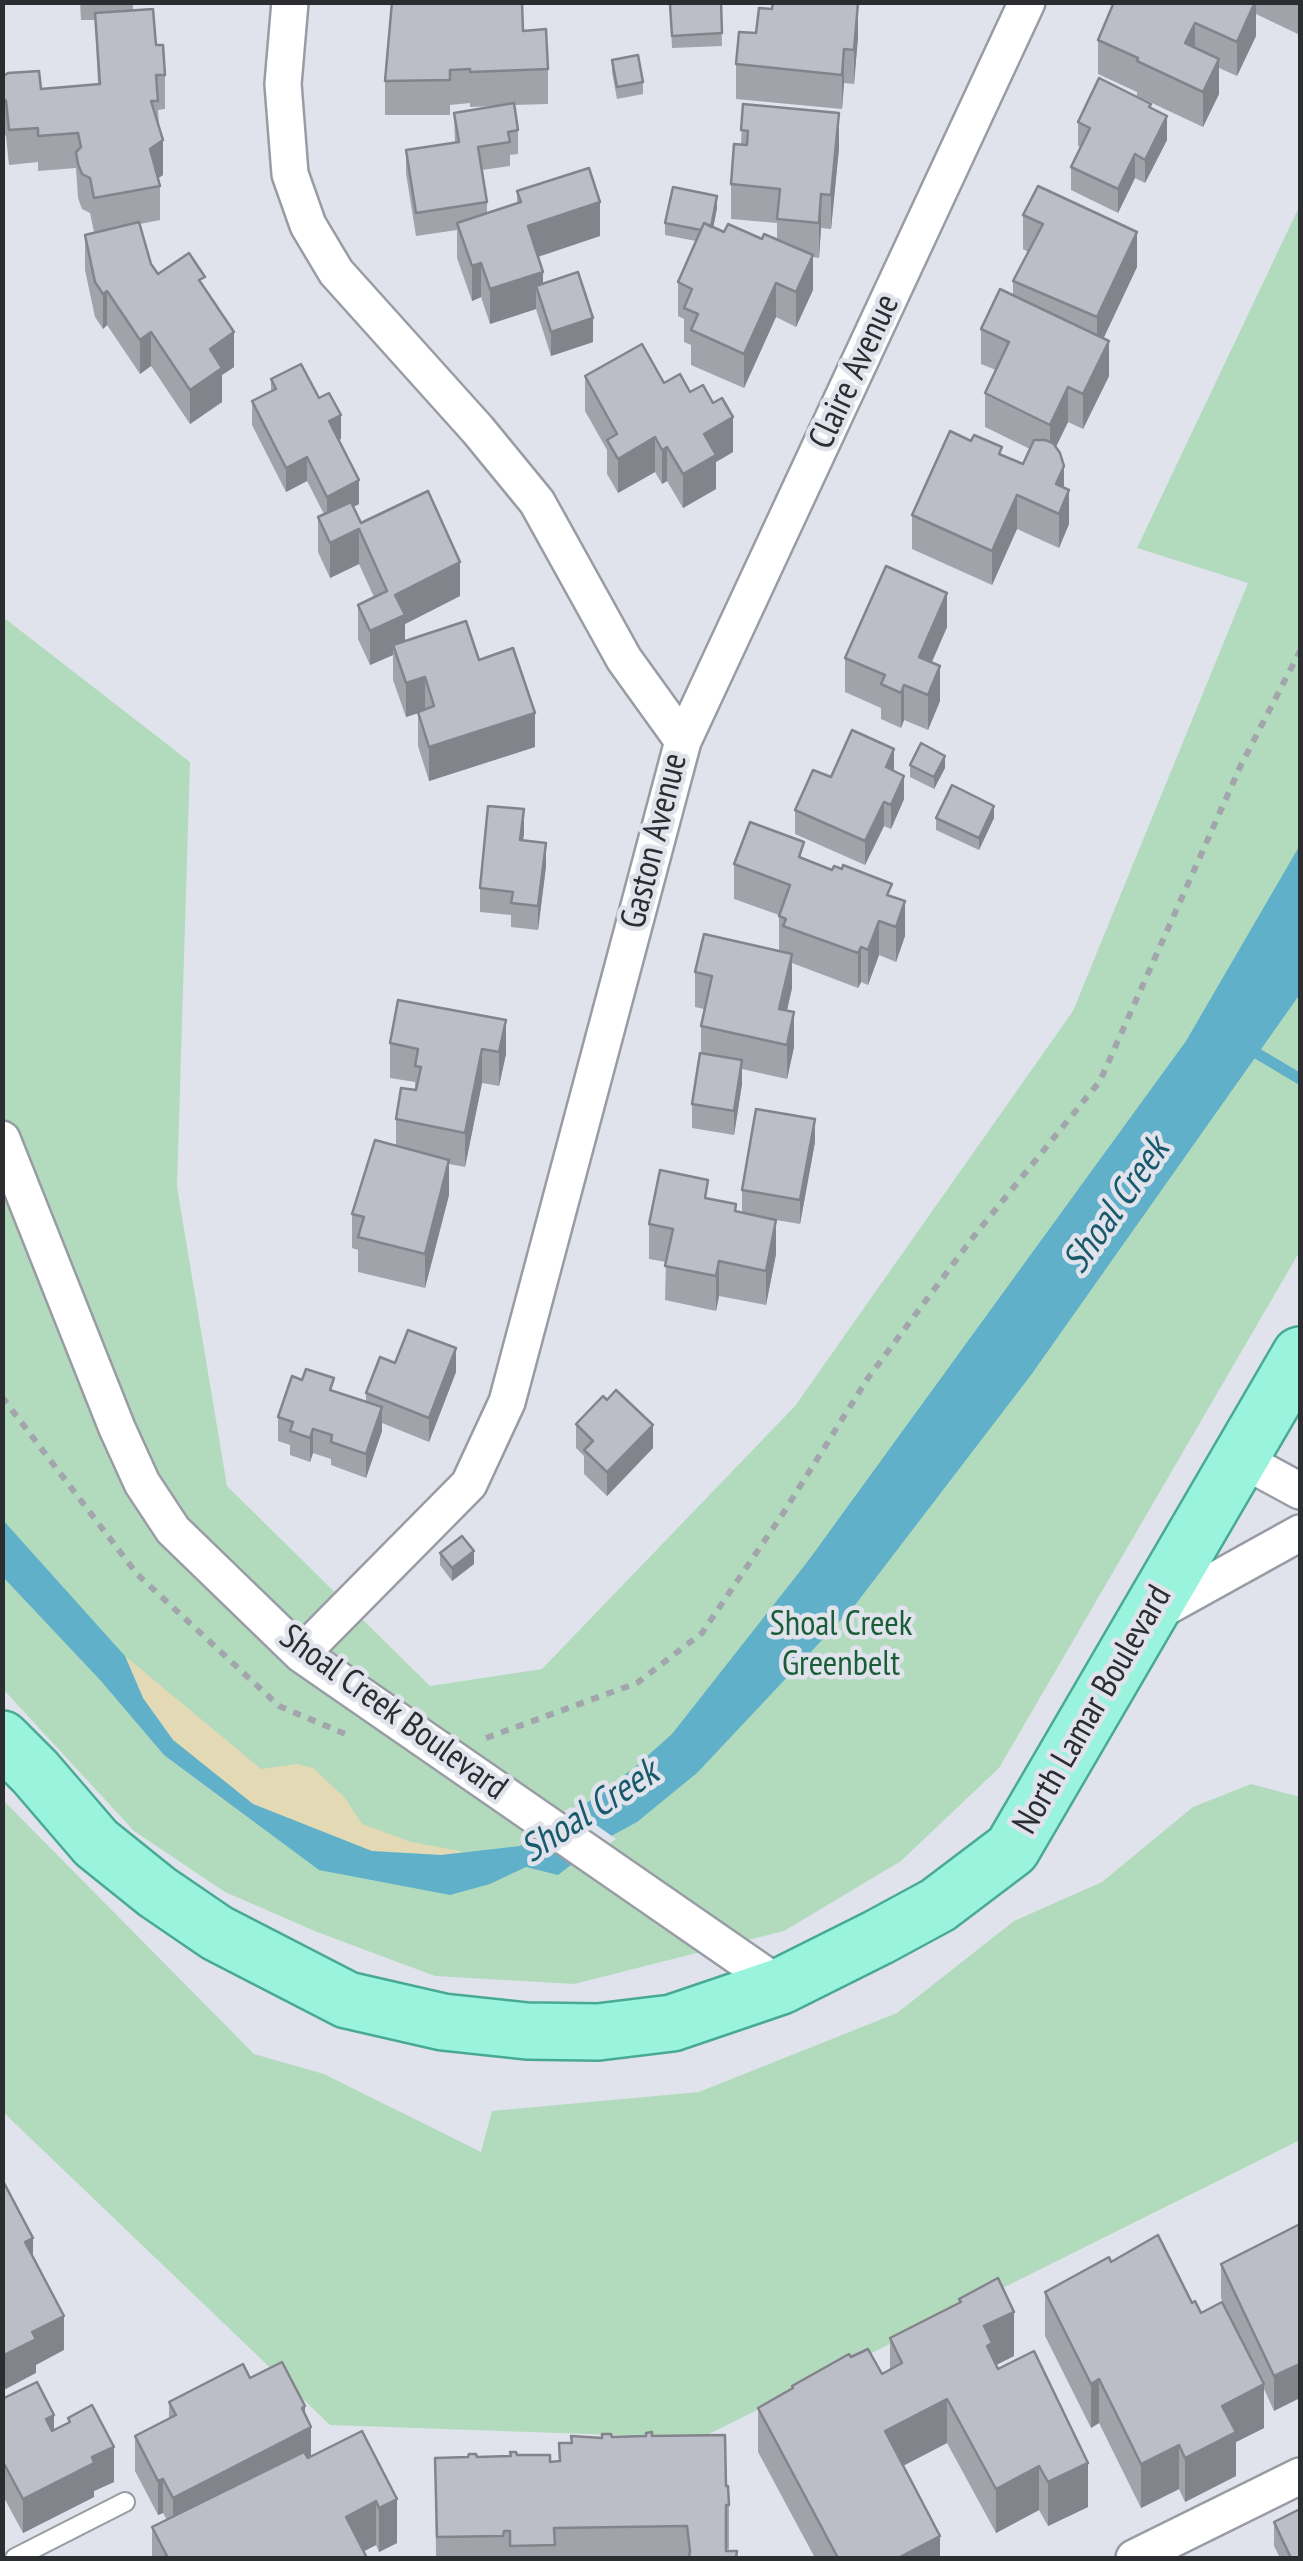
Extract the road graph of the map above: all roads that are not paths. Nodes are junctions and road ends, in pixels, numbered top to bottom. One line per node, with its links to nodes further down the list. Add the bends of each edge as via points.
1 (290, 2): 3 (street, Gaston Avenue, via 283,84 290,174 308,224 336,272 537,502 624,658)
2 (1027, 2): 3 (street, Claire Avenue)
3 (684, 741): 10 (street, Gaston Avenue, via 507,1402 469,1484)
4 (2, 1139): 10 (street, Shoal Creek Boulevard, via 142,1483 173,1530)
5 (1300, 1354): 6 (main road, North Lamar Boulevard)
6 (1241, 1458): 7 (street); 9 (main road, North Lamar Boulevard)
7 (1300, 1491)
8 (1300, 1533): 9 (street)
9 (1147, 1618): 12 (main road, North Lamar Boulevard, via 1012,1849 938,1904)
10 (301, 1654): 12 (street, Shoal Creek Boulevard)
11 (2, 1739): 12 (main road, North Lamar Boulevard, via 96,1843 157,1892 217,1933 348,2000 443,2022 598,2032 672,2023)
12 (781, 1986)
13 (1300, 2476): 16 (street)
14 (125, 2502): 15 (lane)
15 (15, 2558)
16 (1134, 2558)

